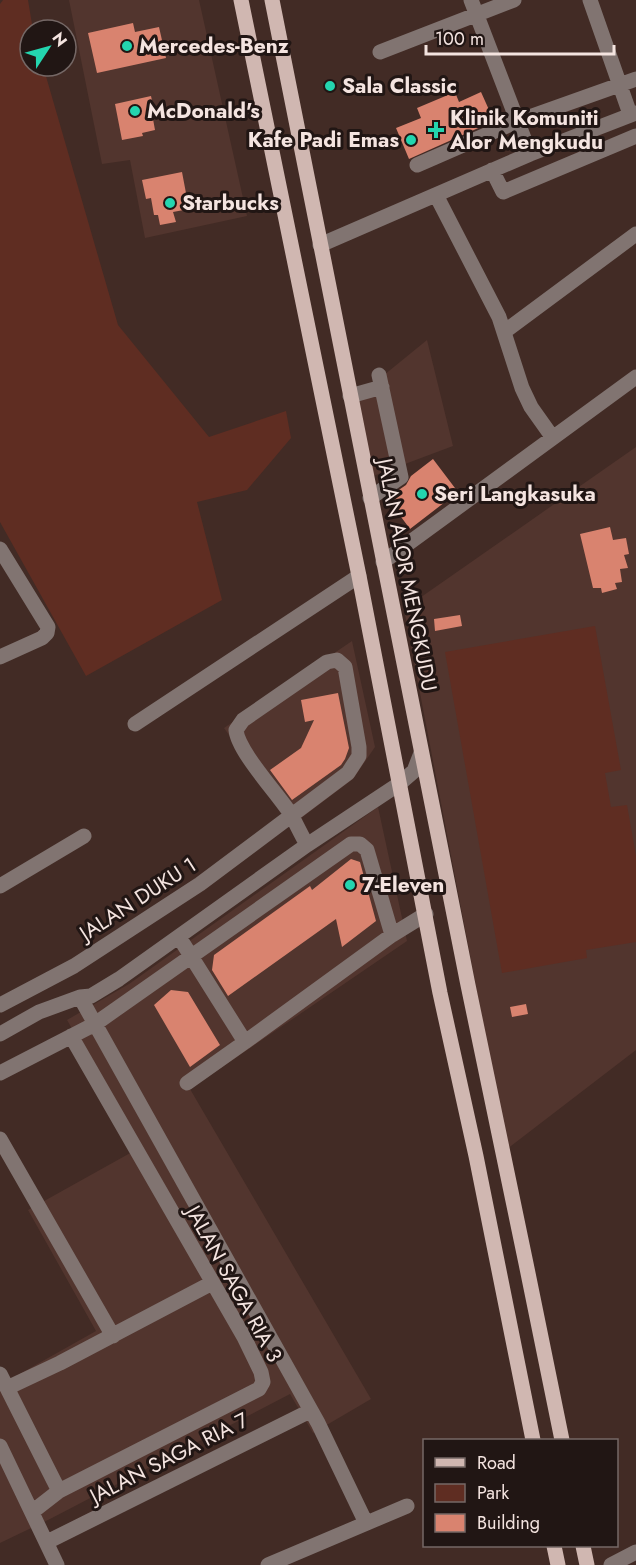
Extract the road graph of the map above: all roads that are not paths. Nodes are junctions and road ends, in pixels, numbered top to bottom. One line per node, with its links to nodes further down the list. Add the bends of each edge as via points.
1 (241, 0): 20 (main road)
2 (272, 0): 18 (main road, JALAN ALOR MENGKUDU)
3 (471, 0): 6 (street)
4 (514, 0): 6 (street)
5 (590, 0): 9 (street)
6 (476, 15): 7 (street); 11 (street)
7 (380, 52)
8 (636, 79): 9 (street)
9 (621, 85): 10 (street); 11 (street)
10 (633, 114): 13 (street)
11 (518, 121): 13 (street); 14 (street)
12 (636, 136): 15 (street, via 503,192)
13 (530, 154): 15 (street)
14 (417, 165)
15 (492, 170): 16 (street)
16 (436, 195): 18 (street); 21 (street)
17 (636, 234): 21 (street)
18 (320, 245): 19 (main road, JALAN ALOR MENGKUDU)
19 (326, 278): 20 (main road, via 318,271 310,272); 23 (main road, JALAN ALOR MENGKUDU)
20 (301, 290): 28 (main road)
21 (504, 332): 24 (street, via 522,388)
22 (636, 377): 24 (street)
23 (350, 396): 25 (main road, JALAN ALOR MENGKUDU); 25 (street, via 381,381 401,477)
24 (553, 438): 27 (street)
25 (370, 498): 27 (main road, JALAN ALOR MENGKUDU)
26 (0, 549): 29 (street, via 48,627 42,638)
27 (383, 562): 31 (main road, JALAN ALOR MENGKUDU)
28 (359, 576): 30 (street); 32 (main road)
29 (0, 657)
30 (135, 724)
31 (422, 753): 32 (street, via 414,771); 55 (main road, JALAN ALOR MENGKUDU)
32 (399, 784): 35 (street); 37 (main road)
33 (291, 816): 33 (street, JALAN DUKU 1, via 249,757 236,730 243,720 327,662 337,660 345,667 359,756 348,772); 35 (street); 42 (street, JALAN DUKU 1, via 126,933)
34 (84, 836): 36 (street)
35 (307, 845): 39 (street)
36 (0, 886)
37 (426, 914): 38 (street); 54 (main road)
38 (392, 935): 40 (street, via 367,850 360,844 351,844); 46 (street)
39 (179, 937): 40 (street); 41 (street, via 104,989)
40 (192, 957): 43 (street); 46 (street)
41 (80, 997): 43 (street); 44 (street, via 39,1012)
42 (0, 1005)
43 (95, 1024): 45 (street); 53 (street)
44 (0, 1034)
45 (71, 1036): 47 (street); 50 (street, JALAN SAGA RIA 3)
46 (245, 1042): 48 (street)
47 (0, 1073)
48 (186, 1083)
49 (0, 1138): 51 (street)
50 (212, 1283): 51 (street); 57 (street, JALAN SAGA RIA 3, via 261,1372 263,1383 259,1389)
51 (113, 1336): 52 (street)
52 (3, 1381): 57 (street)
53 (310, 1411): 60 (street); 61 (street, JALAN SAGA RIA 7)
54 (533, 1439)
55 (562, 1439)
56 (0, 1446): 59 (street)
57 (59, 1491): 59 (street, JALAN SAGA RIA 3)
58 (407, 1506): 60 (street)
59 (32, 1512): 61 (street)
60 (366, 1523): 66 (street)
61 (46, 1542): 65 (street)
62 (554, 1547): 67 (main road)
63 (583, 1547): 68 (main road)
64 (636, 1552): 69 (street)
65 (57, 1565)
66 (268, 1565)
67 (558, 1565)
68 (587, 1565)
69 (611, 1565)

